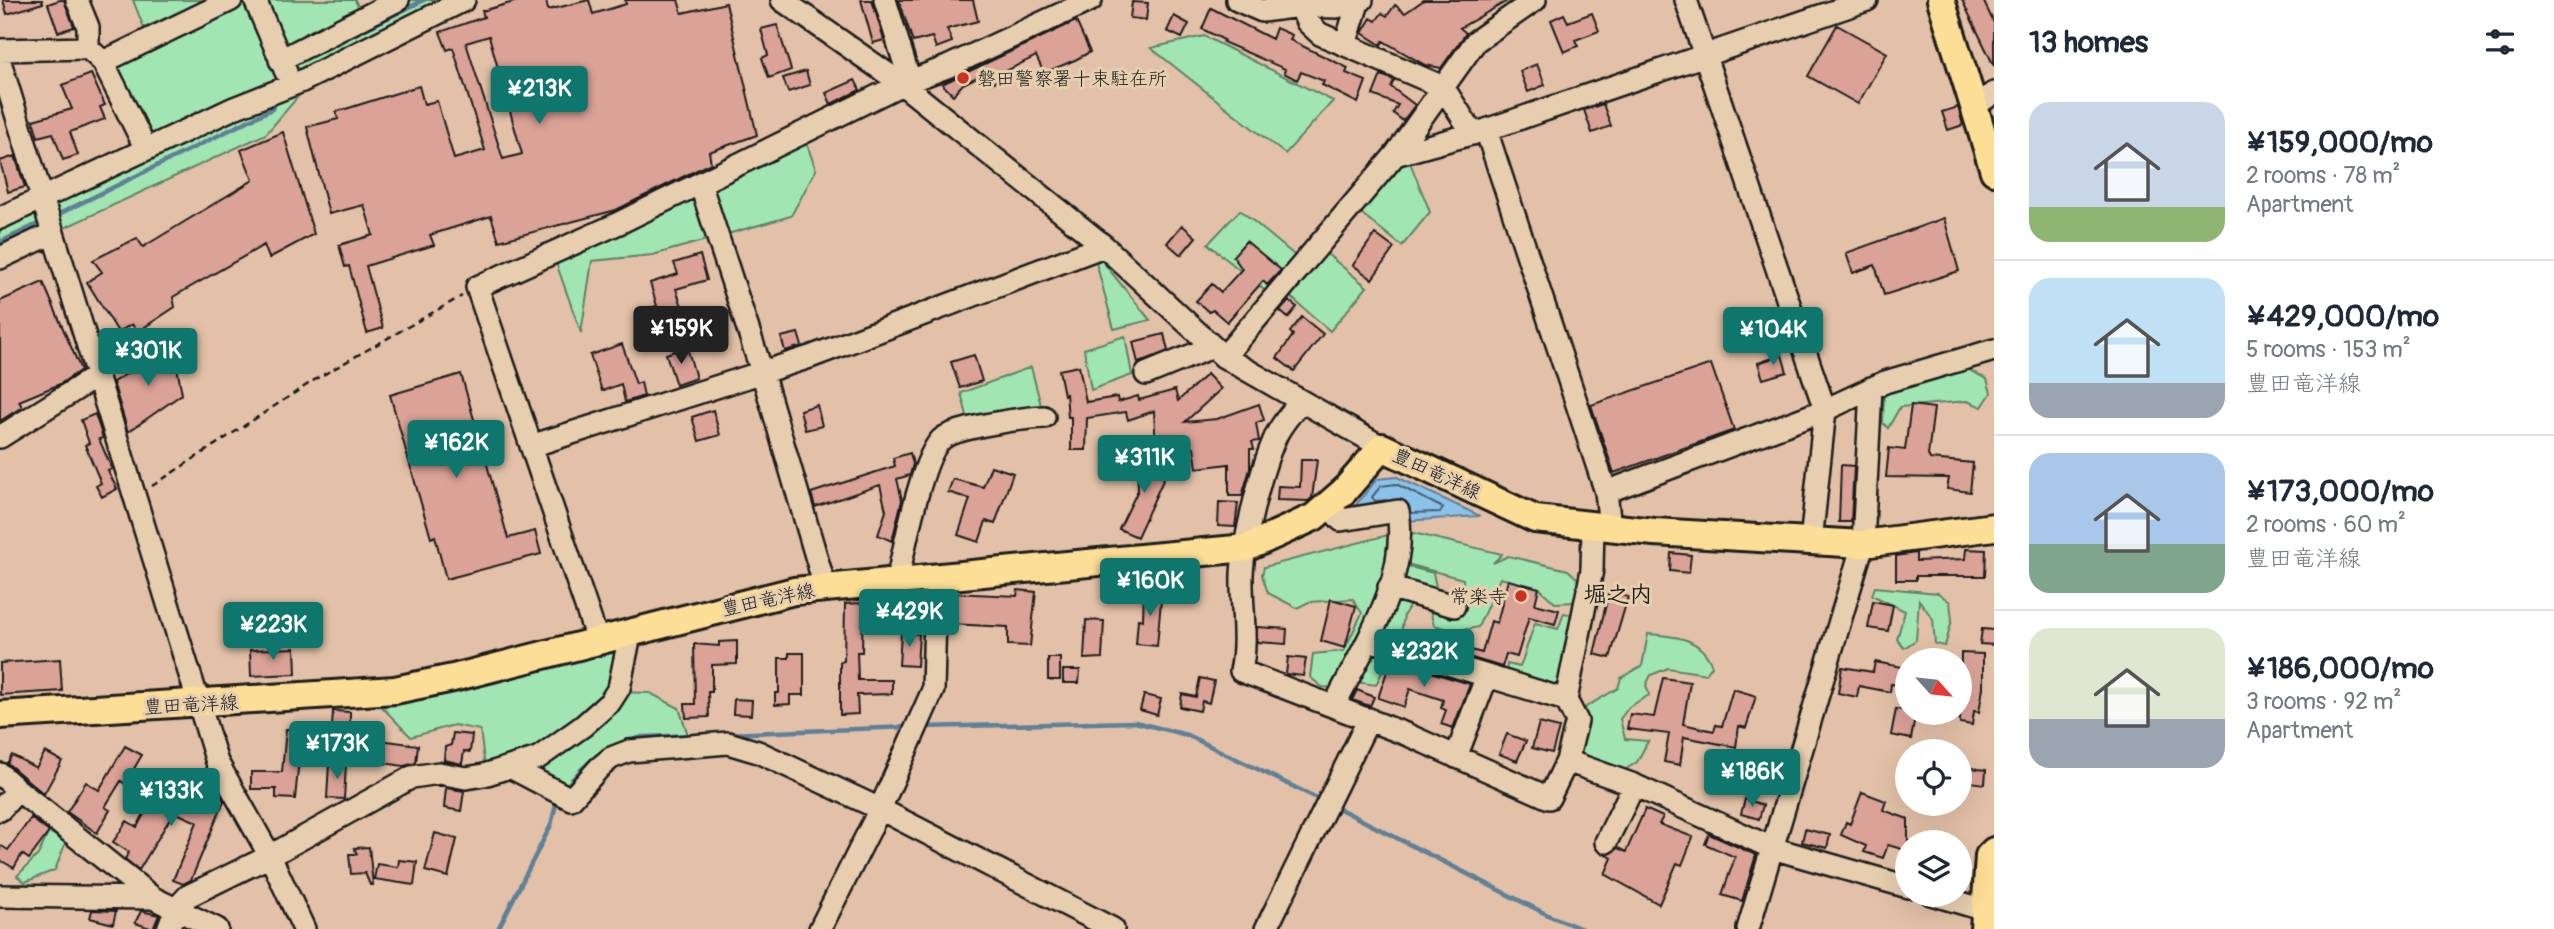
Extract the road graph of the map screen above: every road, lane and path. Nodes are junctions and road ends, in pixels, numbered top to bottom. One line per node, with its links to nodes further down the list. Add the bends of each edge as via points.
1 (77, 0): 20 (street)
2 (231, 0): 20 (street)
3 (255, 0): 22 (street)
4 (398, 0): 17 (street)
5 (464, 0): 25 (street)
6 (816, 0): 16 (street)
7 (886, 0): 24 (street)
8 (1091, 0): 24 (street)
9 (1237, 0): 15 (street, via 1262,11)
10 (1535, 0): 26 (street, via 1476,41)
11 (1686, 0): 21 (street)
12 (1867, 0): 21 (street)
13 (1941, 0): 27 (main road)
14 (1360, 1): 15 (street, via 1337,8); 18 (street)
15 (1299, 3): 18 (street, via 1307,22 1320,34)
16 (789, 4): 24 (street)
17 (364, 8): 22 (street)
18 (1345, 45): 26 (street)
19 (0, 50): 20 (street)
20 (96, 55): 29 (street)
21 (1704, 56): 28 (street); 46 (street)
22 (281, 60): 25 (street)
23 (0, 62): 33 (street)
24 (906, 82): 32 (street); 36 (street)
25 (292, 85): 29 (street)
26 (1443, 87): 28 (street); 30 (street)
27 (1984, 99): 31 (main road)
28 (1480, 132): 30 (street); 51 (street)
29 (146, 149): 33 (street)
30 (1395, 155): 40 (street)
31 (1994, 171)
32 (700, 183): 38 (street); 41 (street)
33 (43, 198): 34 (street); 35 (street)
34 (0, 218)
35 (53, 233): 37 (street); 43 (street)
36 (1104, 247): 40 (street); 41 (street)
37 (0, 258)
38 (477, 287): 49 (street); 52 (path, via 316,379)
39 (1994, 350): 44 (street)
40 (1218, 352): 42 (street); 45 (street)
41 (762, 372): 49 (street); 61 (street)
42 (1146, 374)
43 (97, 376): 48 (street); 52 (street)
44 (1871, 388): 46 (street); 57 (street)
45 (1299, 402): 50 (street); 58 (street, via 1275,435)
46 (1825, 410): 51 (street); 56 (street)
47 (1044, 417): 60 (street, via 956,432 941,439 915,505)
48 (0, 437)
49 (531, 446): 65 (street)
50 (1382, 447): 53 (main road, 豊田竜洋線); 54 (main road, 豊田竜洋線, via 1535,519)
51 (1606, 492): 54 (street)
52 (137, 495): 69 (street, via 155,568)
53 (1328, 505): 58 (main road, 豊田竜洋線, via 1314,517); 62 (street, via 1341,520 1398,511 1401,531)
54 (1601, 527): 56 (main road, 豊田竜洋線); 68 (street)
55 (1994, 527): 57 (main road, 豊田竜洋線)
56 (1811, 542): 57 (main road, 豊田竜洋線)
57 (1863, 544): 82 (street)
58 (1246, 548): 59 (main road, 豊田竜洋線); 70 (street, via 1241,671)
59 (936, 577): 60 (main road, 豊田竜洋線); 79 (street, via 933,690)
60 (897, 582): 61 (main road, 豊田竜洋線)
61 (825, 587): 64 (main road, 豊田竜洋線, via 782,593)
62 (1389, 587): 63 (street); 66 (street)
63 (1454, 606)
64 (631, 631): 65 (main road, 豊田竜洋線); 75 (street, via 619,688 610,702 538,758)
65 (597, 639): 69 (main road, 豊田竜洋線, via 395,690)
66 (1369, 640): 67 (street); 70 (street)
67 (1486, 676): 68 (street); 73 (street)
68 (1566, 700): 74 (street, via 1577,721)
69 (200, 704): 71 (main road, 豊田竜洋線); 83 (street, via 217,762)
70 (1334, 706): 72 (street)
71 (0, 715)
72 (1368, 719): 73 (street); 95 (street)
73 (1457, 757): 74 (street, via 1549,798)
74 (1567, 761): 77 (street)
75 (510, 767): 79 (street, via 571,799 611,758 629,751 729,743); 83 (street, via 467,778 439,773 412,778)
76 (0, 774): 78 (street)
77 (1634, 786): 81 (street); 82 (street)
78 (18, 790): 80 (street); 87 (street)
79 (880, 809): 93 (street); 94 (street)
80 (0, 810)
81 (1606, 842)
82 (1772, 848): 85 (street); 96 (street)
83 (270, 856): 90 (street, via 188,896); 92 (street)
84 (1992, 856): 89 (main road)
85 (1895, 883)
86 (0, 896): 87 (street)
87 (153, 898): 90 (street)
88 (1959, 907): 89 (street)
89 (1985, 919)
90 (172, 920): 91 (street)
91 (217, 929)
92 (304, 929)
93 (820, 929)
94 (1113, 929)
95 (1266, 929)
96 (1748, 929)

